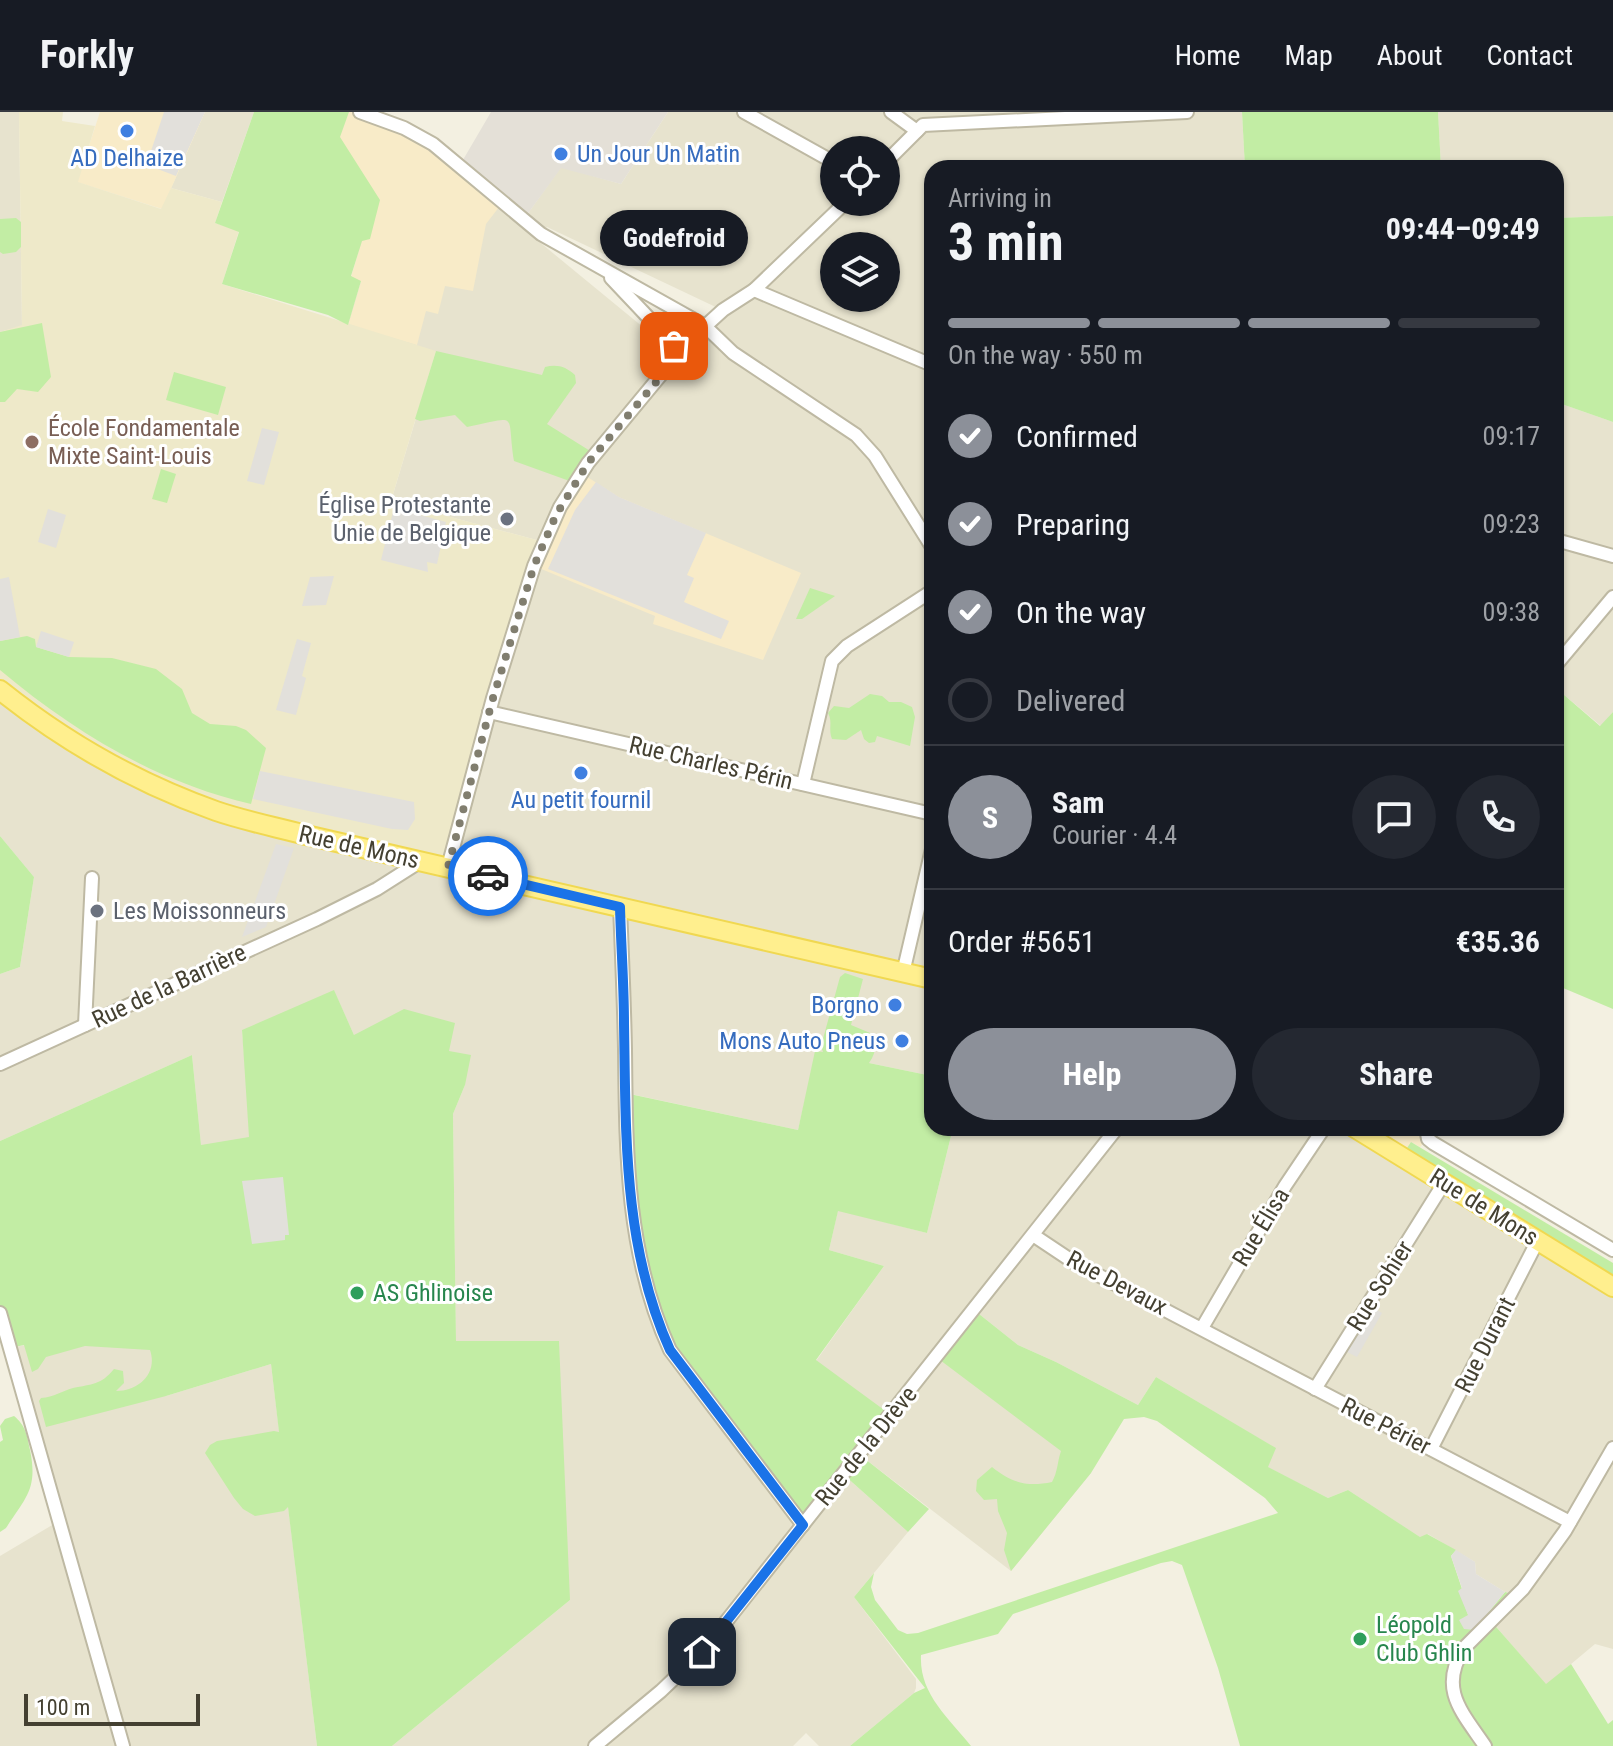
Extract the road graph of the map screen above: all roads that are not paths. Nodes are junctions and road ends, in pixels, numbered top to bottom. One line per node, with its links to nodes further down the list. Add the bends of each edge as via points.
1 (360, 112): 10 (street, via 433,144 541,234)
2 (744, 112): 8 (street)
3 (891, 112): 6 (street)
4 (936, 112): 6 (street)
5 (1187, 112): 6 (street)
6 (920, 128): 7 (street)
7 (900, 148)
8 (820, 155)
9 (831, 216): 11 (street)
10 (600, 267): 12 (street); 13 (street)
11 (754, 290): 12 (street); 14 (street)
12 (705, 326): 13 (street); 15 (street, via 733,353 866,443)
13 (678, 356): 22 (street, via 588,463 560,507 534,566)
14 (924, 362)
15 (924, 534)
16 (1564, 542): 17 (street)
17 (1613, 556)
18 (924, 596): 23 (street, via 832,661)
19 (1613, 597): 20 (street)
20 (1564, 655)
21 (0, 690): 25 (main road, Rue de Mons, via 116,768 191,802)
22 (489, 712): 23 (street, Rue Charles Périn); 26 (street)
23 (803, 784): 24 (street, Rue Charles Périn)
24 (924, 812)
25 (421, 861): 26 (main road, Rue de Mons); 32 (street, Rue de la Barrière, via 363,896)
26 (448, 867): 29 (main road, Rue de Mons)
27 (92, 878): 32 (street)
28 (924, 883): 30 (street)
29 (620, 907): 30 (main road, Rue de Mons); 49 (street, via 631,1214 660,1328 670,1350)
30 (903, 973): 31 (main road, Rue de Mons)
31 (924, 977)
32 (85, 1025): 33 (street, Rue de la Barrière)
33 (0, 1064)
34 (1111, 1136): 39 (street, Rue de la Drève)
35 (1319, 1136): 44 (street, Rue Élisa)
36 (1368, 1136): 38 (main road, Rue de Mons)
37 (1427, 1136): 41 (street)
38 (1444, 1183): 40 (main road, Rue de Mons); 45 (street, Rue Sohier)
39 (1033, 1235): 44 (street, Rue Devaux, via 1075,1263); 49 (street, Rue de la Drève)
40 (1538, 1240): 42 (main road, Rue de Mons); 47 (street, Rue Durant)
41 (1613, 1250)
42 (1613, 1287)
43 (0, 1313): 50 (street)
44 (1202, 1328): 45 (street, Rue Périer)
45 (1315, 1389): 47 (street, Rue Périer)
46 (1613, 1448): 48 (street)
47 (1431, 1449): 48 (street, Rue Périer)
48 (1570, 1522): 52 (street, via 1523,1589 1458,1657 1453,1692)
49 (803, 1525): 51 (street, Rue de la Drève, via 702,1652)
50 (123, 1746)
51 (595, 1746)
52 (1485, 1746)

